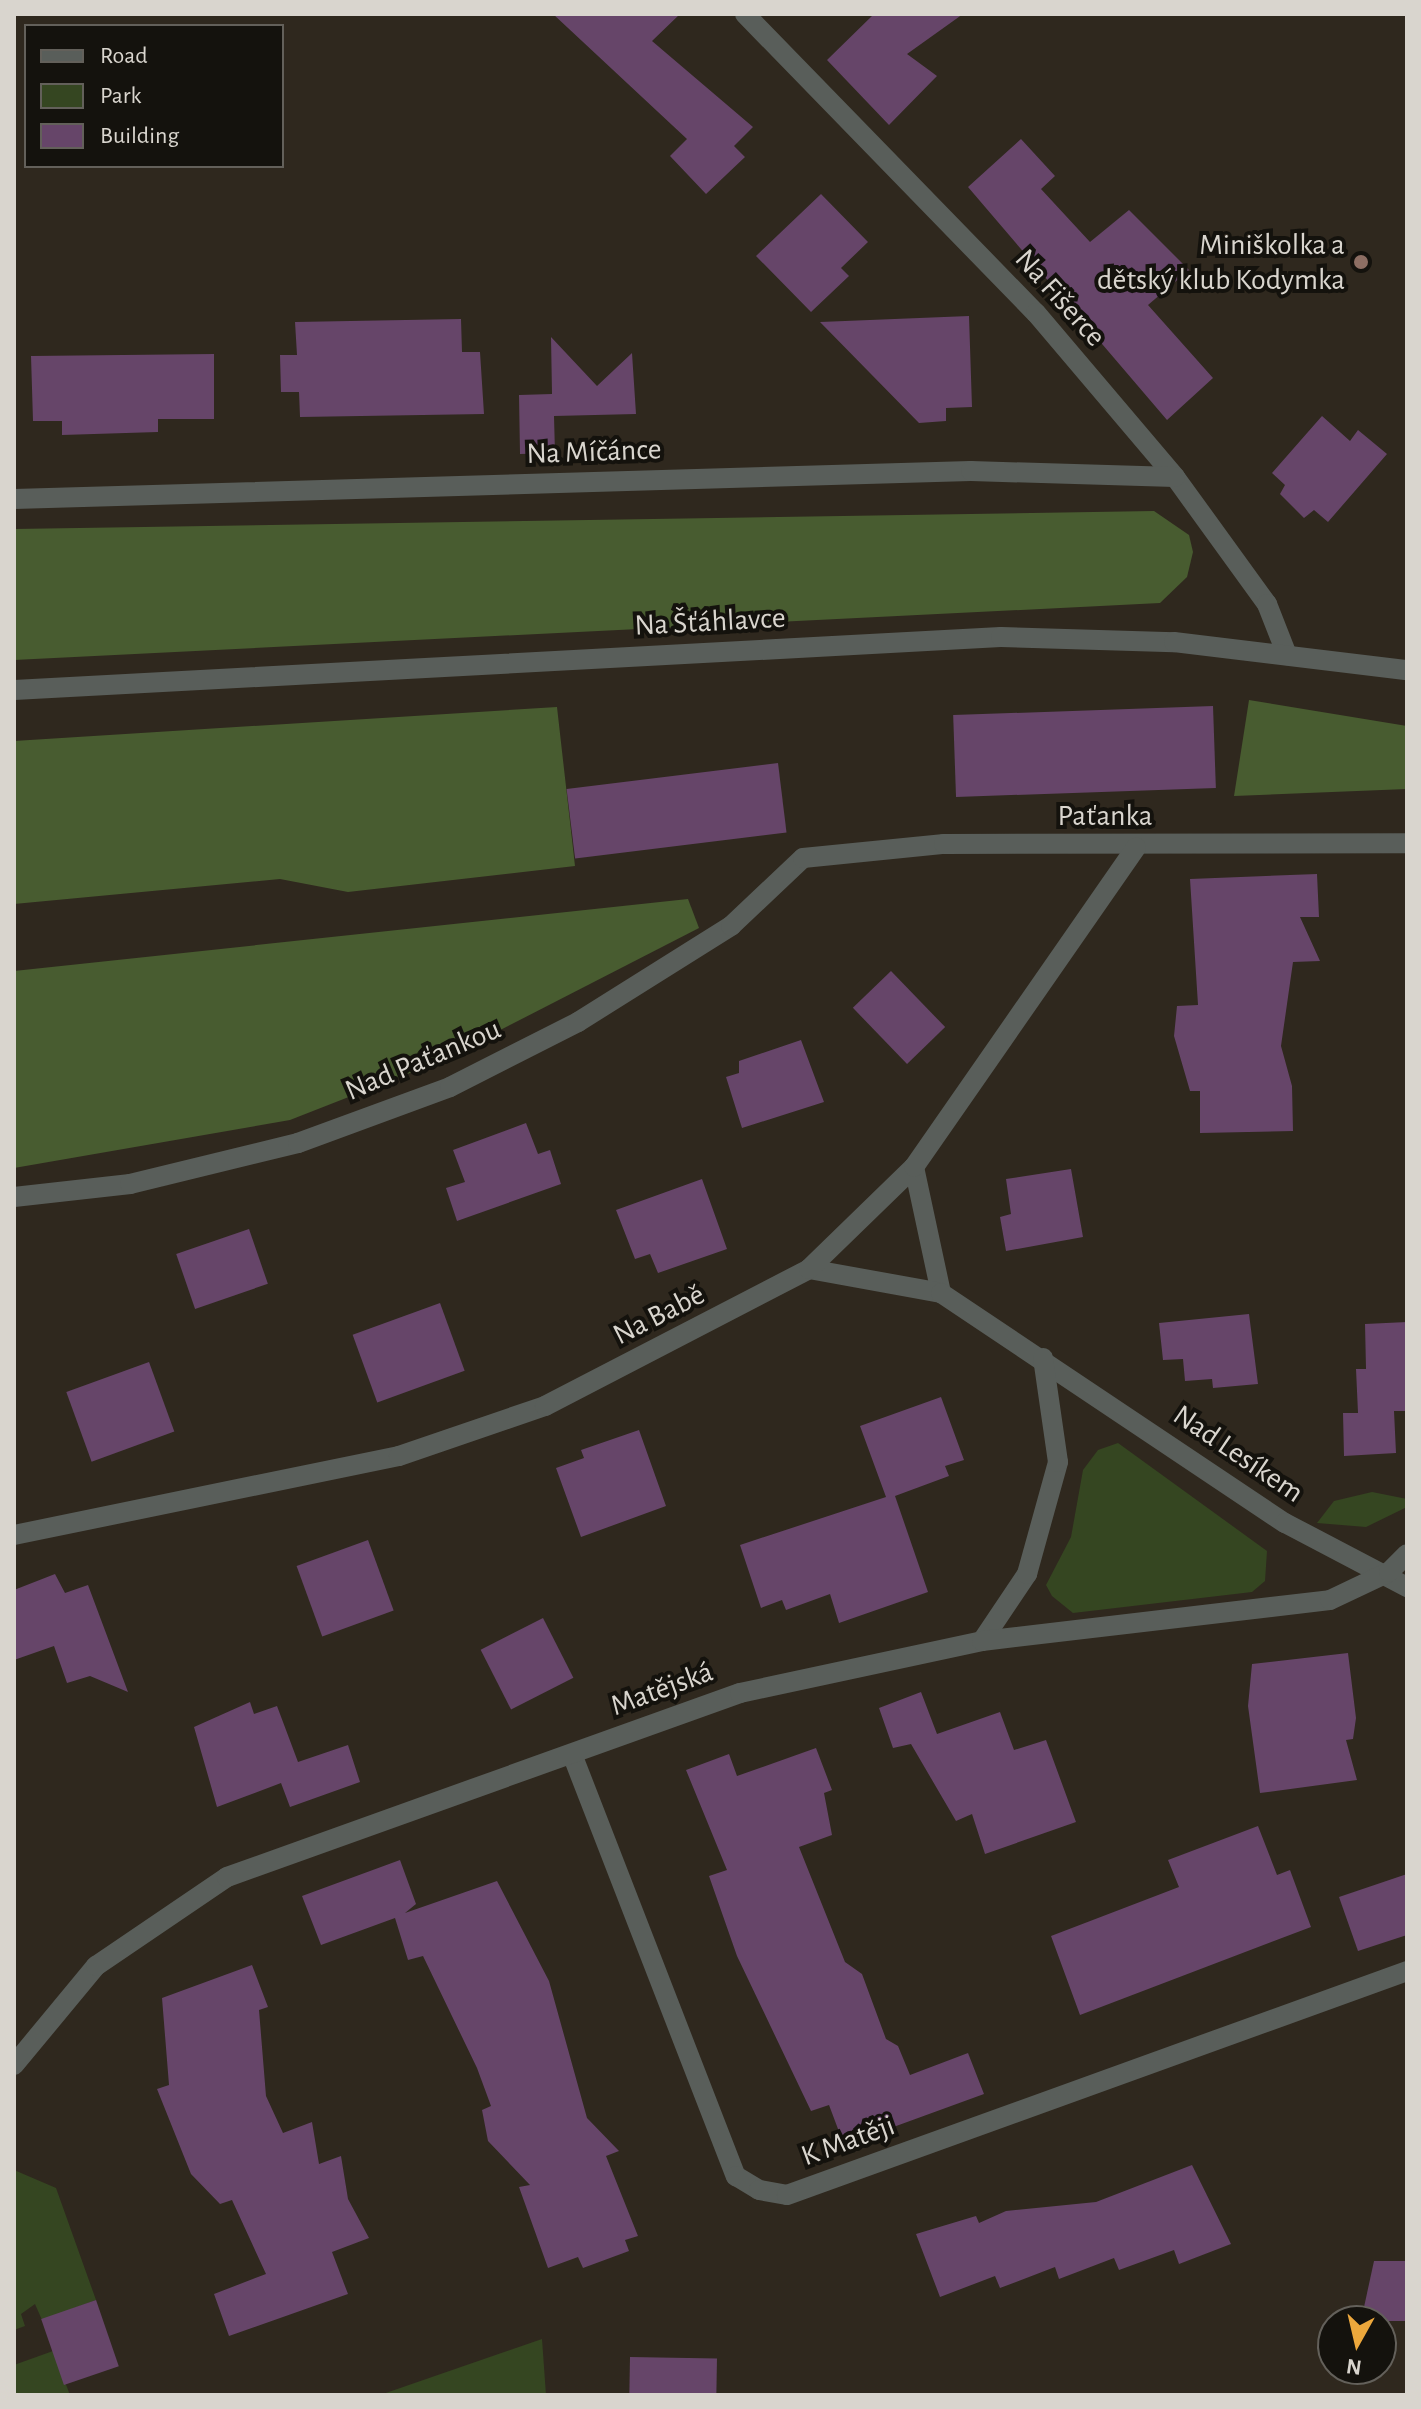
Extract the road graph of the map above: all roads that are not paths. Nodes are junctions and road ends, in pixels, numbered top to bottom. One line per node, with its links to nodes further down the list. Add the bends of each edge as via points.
1 (745, 14): 2 (street, Na Fišerce, via 1036,313)
2 (1175, 477): 3 (street, Na Míčánce, via 971,471); 4 (street, Na Fišerce, via 1267,604)
3 (14, 499)
4 (1287, 655): 5 (street, Na Šťáhlavce); 6 (street, Na Šťáhlavce, via 1128,639 1001,637)
5 (1407, 670)
6 (14, 690)
7 (1407, 843): 8 (street, Paťanka)
8 (1136, 847): 9 (street, Paťanka, via 944,844); 10 (street, Na Babě)
9 (803, 858): 11 (street, Nad Paťankou, via 731,926 578,1022 450,1087 298,1143 130,1184)
10 (914, 1167): 12 (street, Na Babě); 13 (street)
11 (14, 1197)
12 (809, 1269): 13 (street); 15 (street, Na Babě, via 545,1406 399,1456)
13 (941, 1293): 14 (street, Nad Lesíkem)
14 (1043, 1358): 17 (street, Nad Lesíkem, via 1285,1523); 19 (street, via 1058,1462 1027,1574)
15 (14, 1535)
16 (1407, 1554): 17 (street, Matějská)
17 (1389, 1572): 18 (street, Nad Lesíkem); 19 (street, Matějská, via 1330,1600 1263,1612)
18 (1407, 1587)
19 (982, 1641): 20 (street, Matějská, via 753,1689)
20 (572, 1754): 21 (street, K Matěji, via 736,2176 759,2190 787,2195); 22 (street, Matějská, via 227,1877 96,1966)
21 (1407, 1971)
22 (23, 2033): 23 (street, Matějská)
23 (14, 2065)

